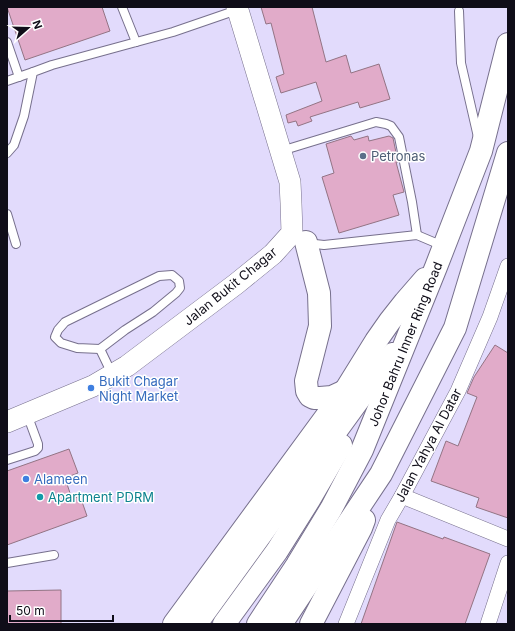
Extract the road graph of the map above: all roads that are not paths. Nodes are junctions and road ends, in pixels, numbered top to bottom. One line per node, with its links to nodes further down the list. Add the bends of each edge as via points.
1 (122, 7): 5 (lane)
2 (238, 8): 5 (lane, via 173,32); 13 (main road)
3 (459, 11): 12 (lane, via 461,63)
4 (7, 42): 8 (lane)
5 (136, 42): 9 (lane)
6 (508, 44): 12 (highway, Johor Bahru Inner Ring Road)
7 (7, 68): 8 (lane)
8 (16, 68): 10 (lane)
9 (33, 72): 10 (lane); 14 (lane, via 24,116 14,145)
10 (19, 77): 11 (lane)
11 (7, 81)
12 (481, 151): 20 (highway, Johor Bahru Inner Ring Road)
13 (280, 152): 17 (lane, via 376,122 391,126 398,137); 18 (main road, via 290,182)
14 (7, 153)
15 (508, 153): 31 (highway, via 455,328)
16 (7, 214): 19 (lane)
17 (417, 235): 18 (lane, via 324,245); 20 (lane)
18 (299, 238): 25 (main road, Jalan Bukit Chagar, via 273,254); 27 (highway, via 319,293 320,326 306,381 307,391 314,398 332,397)
19 (16, 244)
20 (443, 246): 22 (highway, Johor Bahru Inner Ring Road)
21 (508, 266): 32 (street, Jalan Yahya Al Datar, via 490,317 458,391)
22 (436, 267): 23 (highway, Johor Bahru Inner Ring Road); 27 (highway, via 390,321)
23 (409, 333): 26 (highway); 40 (highway, Johor Bahru Inner Ring Road, via 362,450 331,509)
24 (100, 349): 24 (lane, via 61,344 55,337 65,322 159,276 172,275 179,280 180,288 176,293); 25 (lane)
25 (112, 375): 28 (main road, Jalan Bukit Chagar, via 93,386)
26 (373, 380): 38 (highway); 39 (highway, via 309,500 277,551)
27 (345, 391): 37 (highway)
28 (27, 414): 29 (main road, Jalan Bukit Chagar); 30 (lane, via 38,448)
29 (7, 422)
30 (7, 460)
31 (381, 474): 41 (highway); 42 (highway, via 361,528)
32 (402, 496): 33 (street); 43 (street, Jalan Yahya Al Datar, via 388,520)
33 (508, 539)
34 (54, 555): 35 (lane)
35 (7, 563)
36 (508, 563): 44 (street)
37 (174, 624)
38 (196, 624)
39 (224, 624)
40 (258, 624)
41 (282, 624)
42 (311, 624)
43 (346, 624)
44 (488, 624)

